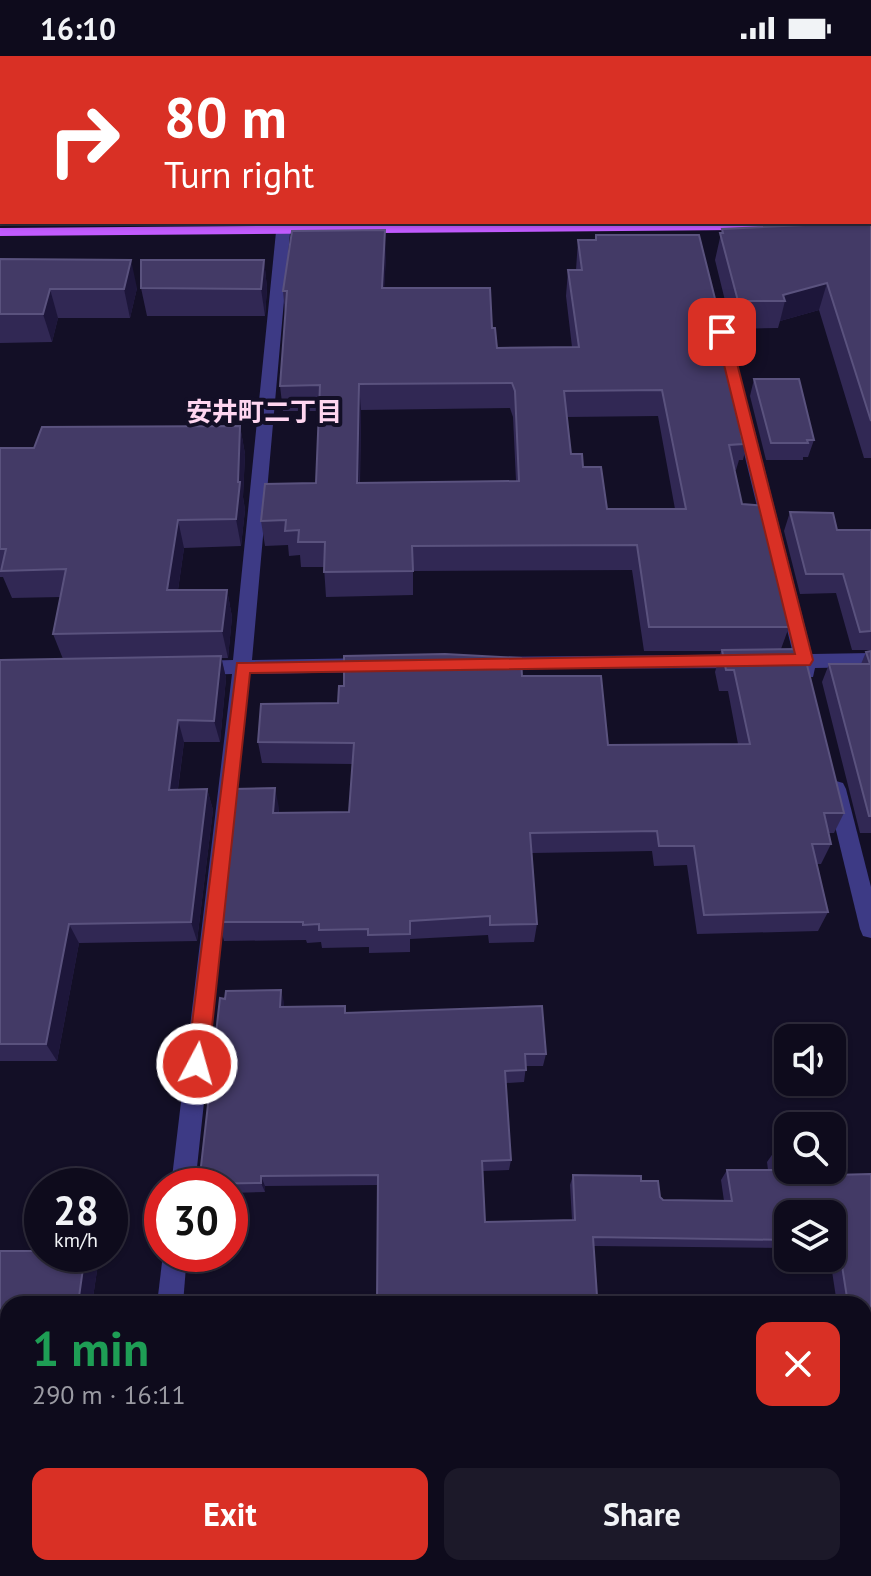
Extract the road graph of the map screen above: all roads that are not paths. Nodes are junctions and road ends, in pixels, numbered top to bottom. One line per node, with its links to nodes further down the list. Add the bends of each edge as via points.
1 (871, 225): 3 (main road)
2 (283, 226): 3 (main road); 4 (main road); 10 (street)
3 (697, 230)
4 (0, 232)
5 (739, 397): 6 (street)
6 (804, 660): 7 (street); 8 (street); 12 (street)
7 (871, 660)
8 (477, 664)
9 (383, 665): 10 (street)
10 (242, 667): 11 (street); 15 (street)
11 (182, 668)
12 (812, 690)
13 (830, 765): 14 (street)
14 (871, 929)
15 (185, 1168)
16 (173, 1272): 17 (street)
17 (171, 1296)

